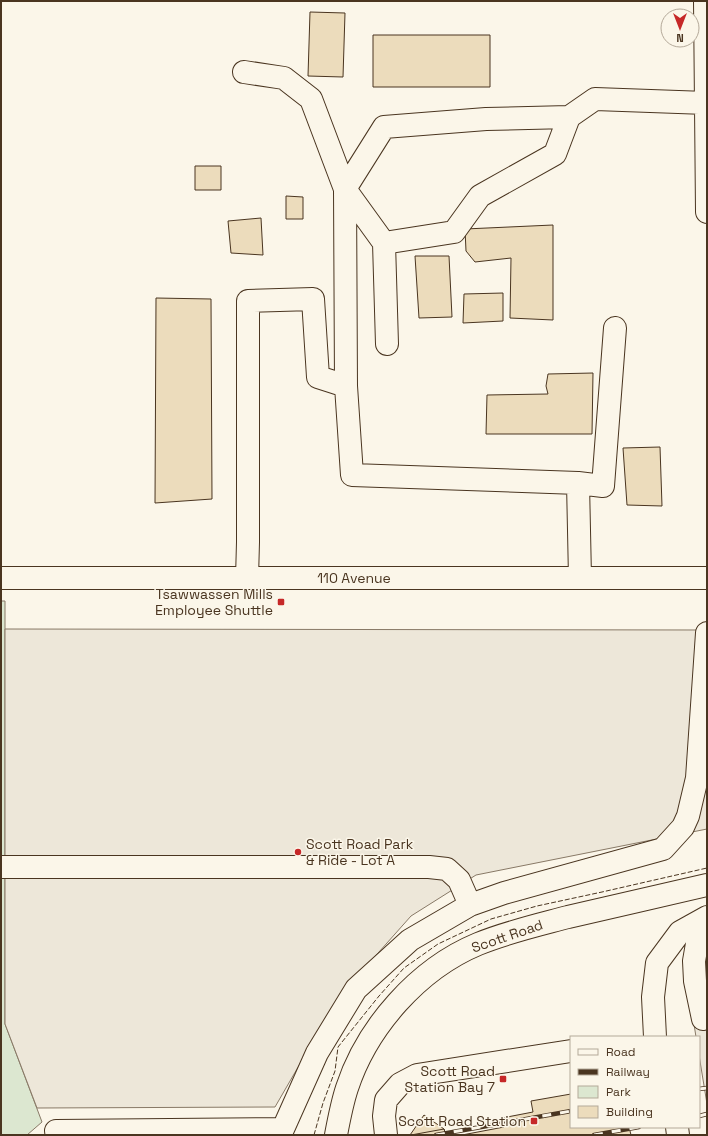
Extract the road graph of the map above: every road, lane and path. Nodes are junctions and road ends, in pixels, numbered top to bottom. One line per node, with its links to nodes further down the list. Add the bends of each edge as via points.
1 (705, 1): 3 (main road)
2 (244, 72): 5 (main road, via 284,78 311,99)
3 (706, 103): 4 (main road, via 595,99); 6 (main road)
4 (569, 117): 5 (main road, via 486,119 384,127); 7 (main road, via 555,154 480,196 454,232)
5 (345, 189): 7 (main road); 10 (main road)
6 (707, 212)
7 (384, 243): 9 (main road)
8 (615, 328): 11 (main road, via 604,486)
9 (388, 344)
10 (346, 386): 11 (main road, via 352,475); 13 (main road, via 318,377 313,299 248,301)
11 (578, 483): 14 (main road)
12 (1, 578): 13 (main road, 110 Avenue)
13 (247, 578): 14 (main road, 110 Avenue)
14 (580, 578): 15 (main road, 110 Avenue)
15 (707, 578)
16 (707, 633): 19 (main road, via 697,778 683,827 663,849 504,893)
17 (1, 867): 19 (main road, via 429,867 447,869 459,880)
18 (707, 885): 26 (main road, Scott Road, via 515,930 477,944 446,961 420,979 393,1007 373,1034 356,1064 347,1087)
19 (470, 905): 25 (main road, via 410,940 356,989 317,1052 283,1129)
20 (707, 918): 23 (main road, via 680,932 657,963 653,997)
21 (707, 926): 22 (main road, via 698,938 694,961 695,981)
22 (703, 1019)
23 (655, 1036)
24 (570, 1051): 27 (main road, via 417,1076 400,1084 386,1100)
25 (56, 1131)
26 (336, 1135)
27 (386, 1135)

